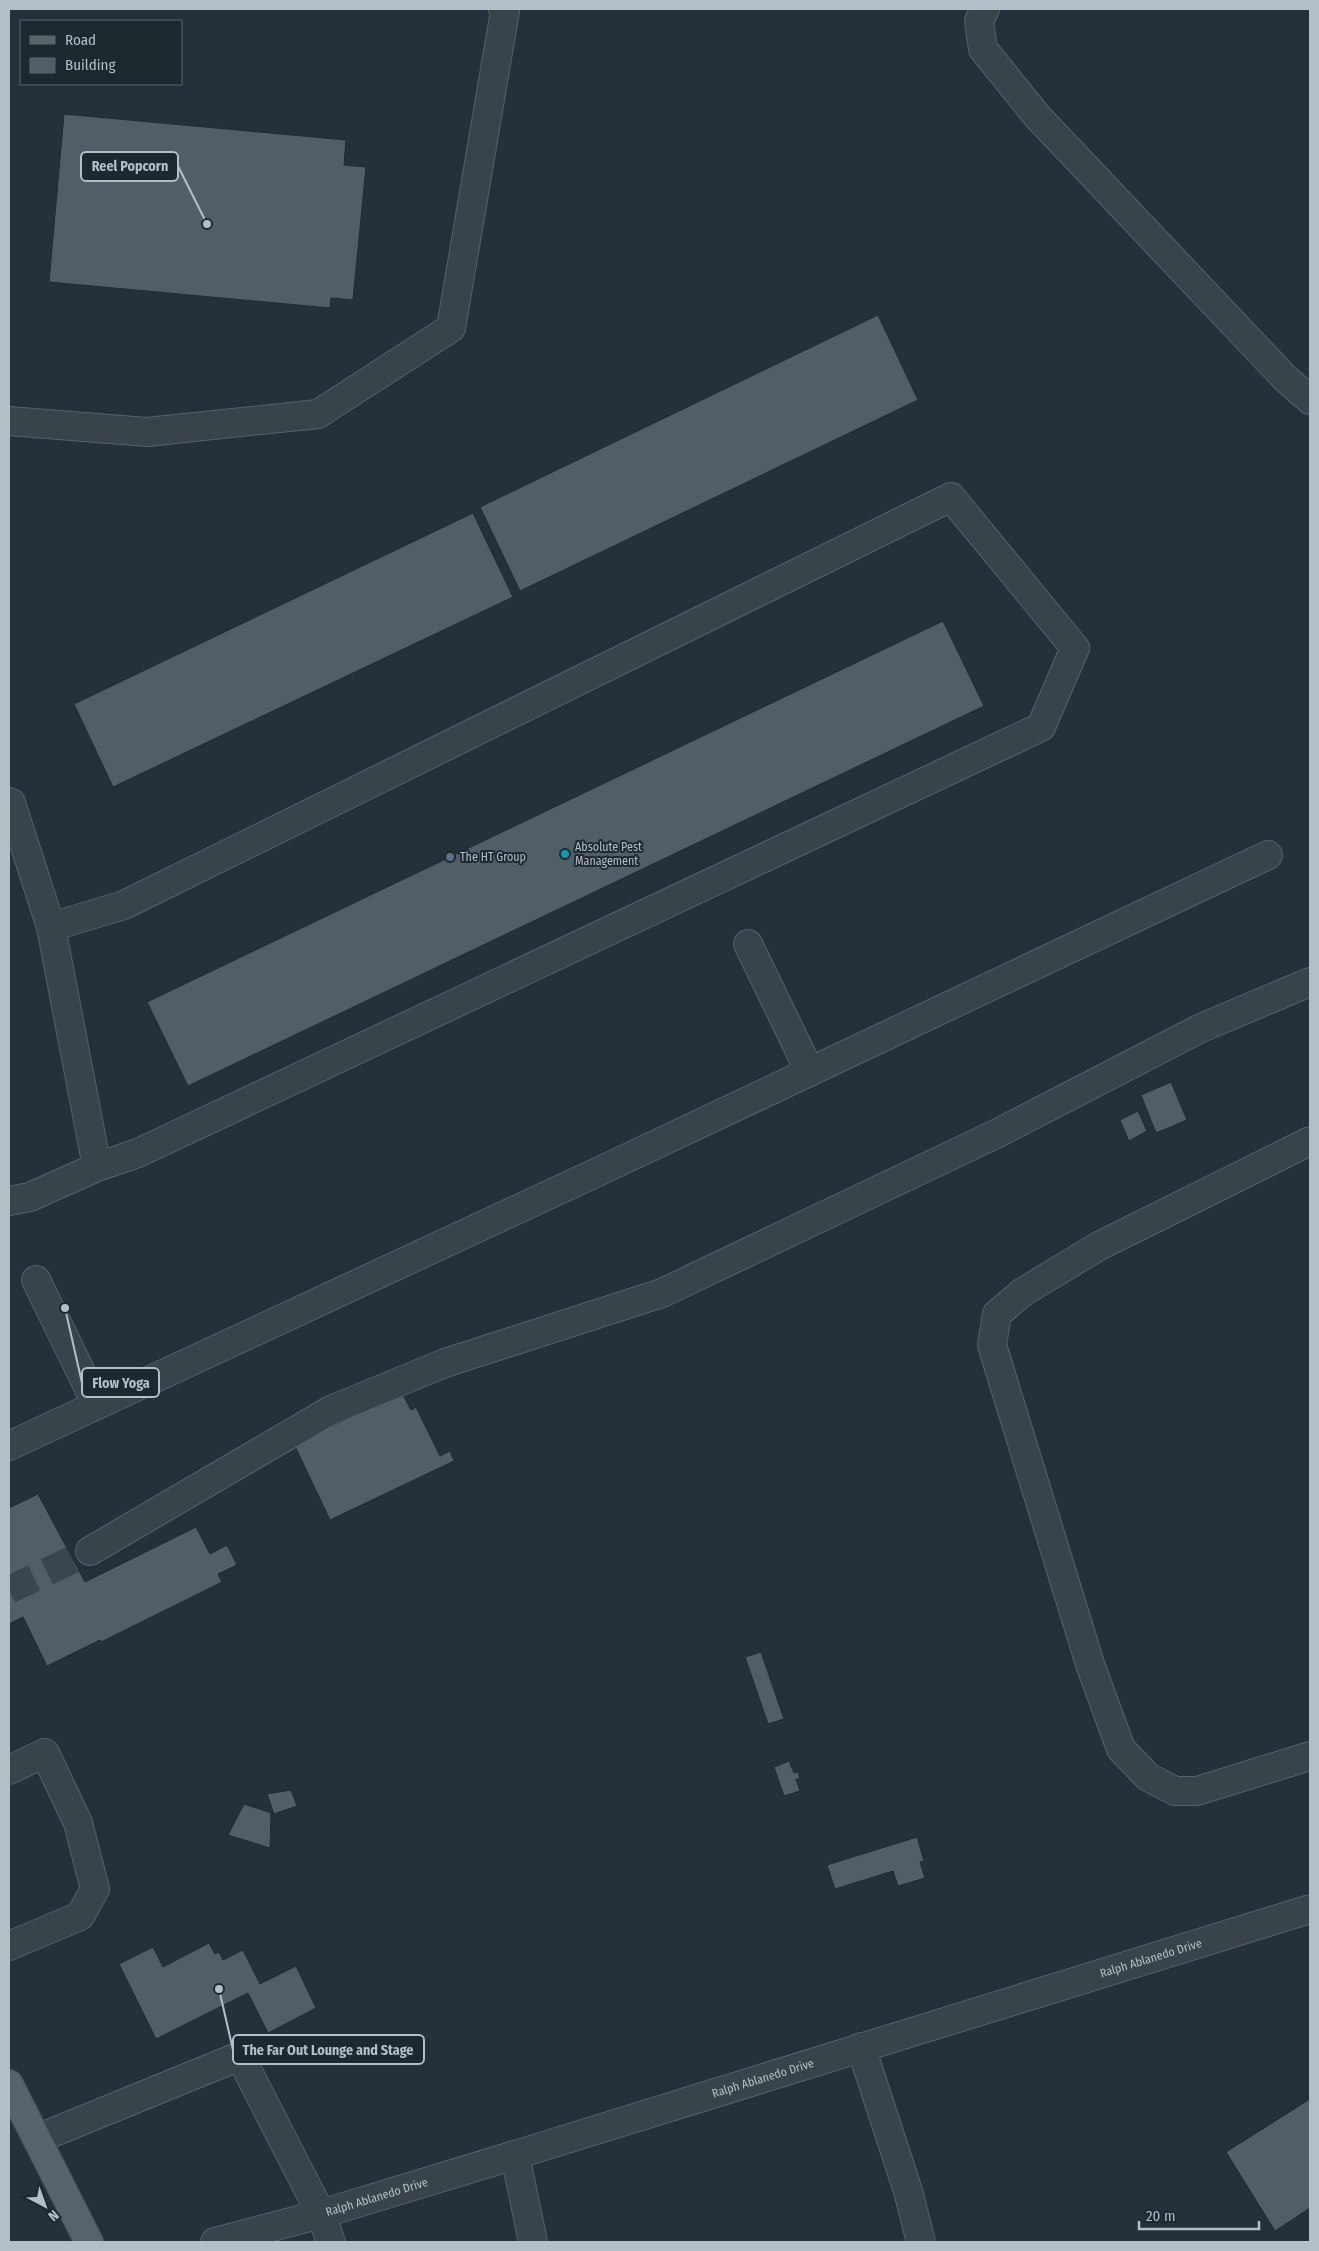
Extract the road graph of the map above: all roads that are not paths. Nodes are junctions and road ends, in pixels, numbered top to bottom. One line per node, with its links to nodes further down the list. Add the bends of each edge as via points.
1 (504, 9): 4 (street, via 451,328 318,414 147,432)
2 (985, 9): 3 (street, via 979,21 983,49 1037,116 1285,378)
3 (1310, 400)
4 (9, 421)
5 (9, 802): 7 (street)
6 (1268, 855): 10 (street)
7 (51, 927): 12 (street); 12 (street, via 124,905 951,498 1074,648 1041,727 138,1152)
8 (748, 944): 10 (street)
9 (1310, 982): 17 (street, via 1201,1028 998,1133 662,1293 445,1363 331,1410)
10 (810, 1072): 15 (street)
11 (1310, 1142): 18 (street, via 1099,1246 1023,1292 997,1314 992,1344 1090,1664 1121,1749 1148,1777 1176,1791 1197,1791)
12 (96, 1167): 13 (street, via 30,1197)
13 (9, 1201)
14 (36, 1280): 15 (street)
15 (97, 1405): 16 (street)
16 (9, 1446)
17 (90, 1551)
18 (1310, 1756)
19 (9, 1770): 21 (street, via 45,1753 78,1823 95,1889 80,1916)
20 (1310, 1909): 22 (street, Ralph Ablanedo Drive)
21 (9, 1946)
22 (860, 2047): 25 (street, Ralph Ablanedo Drive); 31 (street)
23 (9, 2084): 24 (main road)
24 (37, 2139): 26 (street, via 240,2056); 27 (main road)
25 (515, 2155): 26 (street, Ralph Ablanedo Drive); 30 (street)
26 (321, 2214): 28 (street, Ralph Ablanedo Drive); 29 (street)
27 (88, 2242)
28 (215, 2242)
29 (331, 2242)
30 (533, 2242)
31 (922, 2242)

